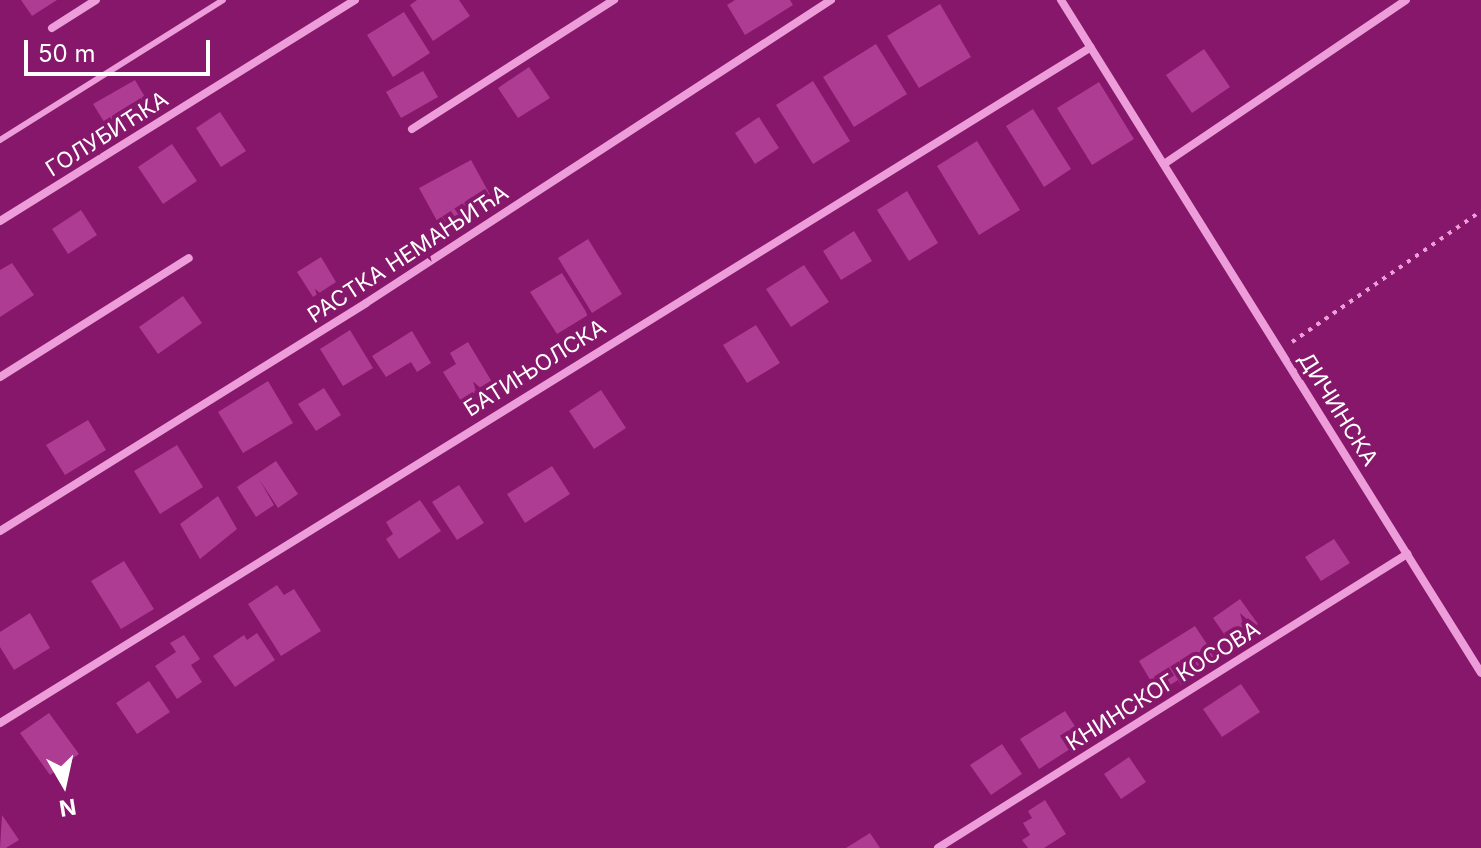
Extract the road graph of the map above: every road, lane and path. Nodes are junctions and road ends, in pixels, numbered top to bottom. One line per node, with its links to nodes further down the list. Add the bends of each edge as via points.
1 (96, 0): 8 (street)
2 (223, 0): 11 (lane)
3 (355, 0): 14 (street, ГОЛУБИЋКА)
4 (614, 0): 10 (street)
5 (831, 0): 18 (street, РАСТКА НЕМАЊИЋА, via 366,303)
6 (1061, 0): 9 (street, ДИЧИНСКА)
7 (1406, 0): 12 (street)
8 (52, 28)
9 (1091, 47): 12 (street, ДИЧИНСКА); 21 (street, БАТИЊОЛСКА)
10 (412, 129)
11 (0, 140)
12 (1164, 164): 16 (street, ДИЧИНСКА)
13 (1481, 211): 16 (path)
14 (0, 221)
15 (189, 258): 17 (street)
16 (1280, 350): 19 (street, ДИЧИНСКА)
17 (0, 377)
18 (0, 531)
19 (1407, 554): 20 (street, ДИЧИНСКА); 22 (street, КНИНСКОГ КОСОВА)
20 (1481, 673)
21 (0, 723)
22 (938, 848)

